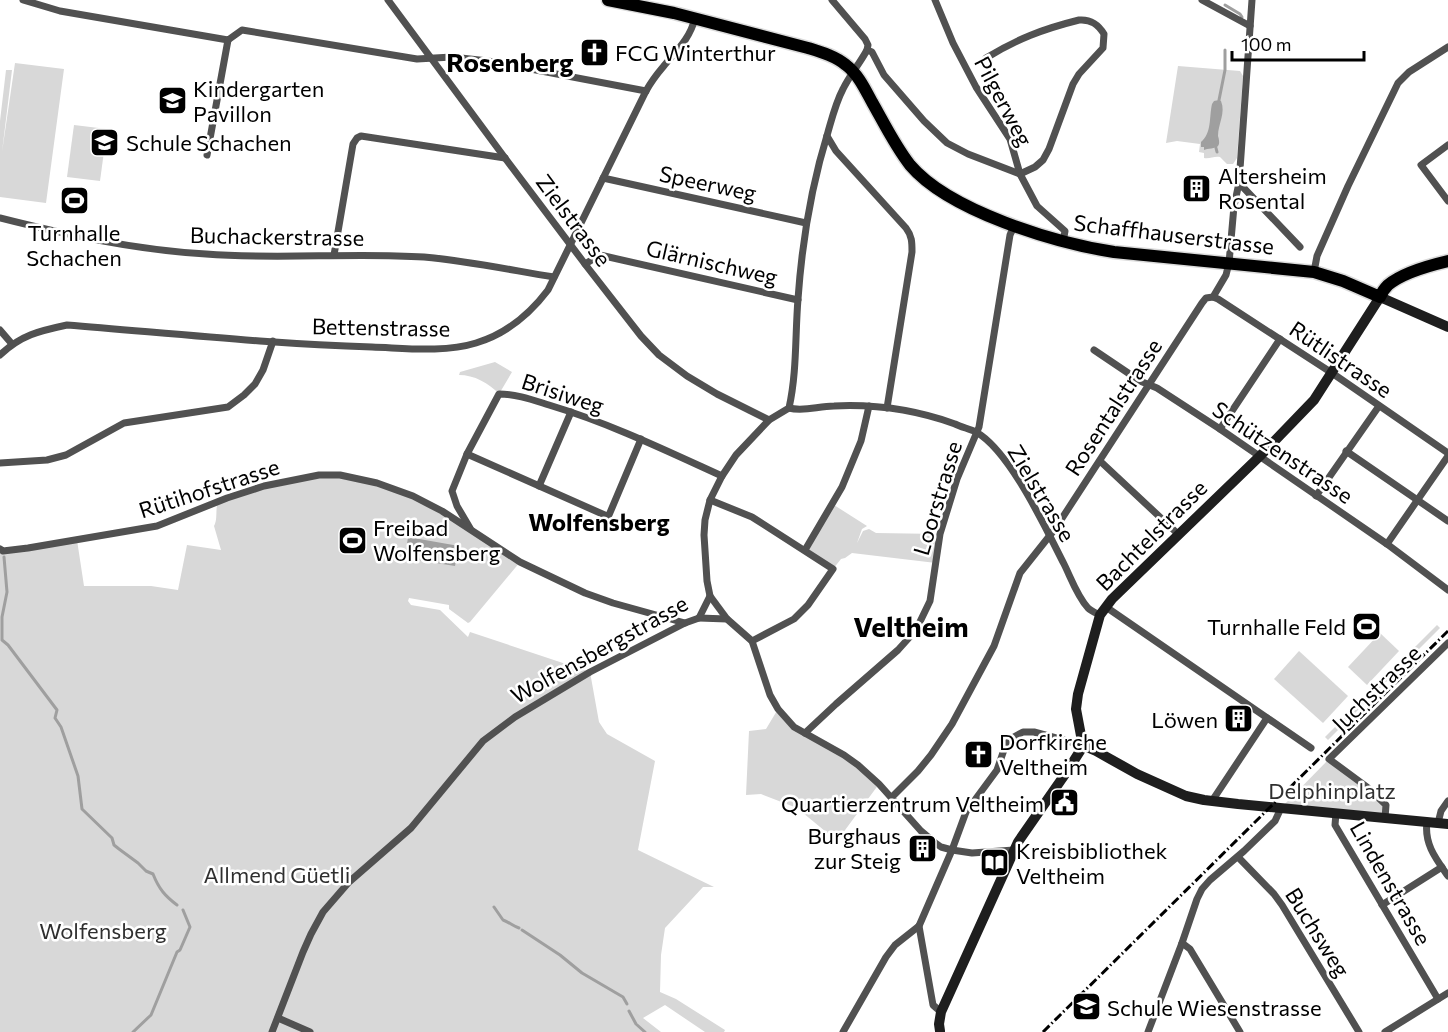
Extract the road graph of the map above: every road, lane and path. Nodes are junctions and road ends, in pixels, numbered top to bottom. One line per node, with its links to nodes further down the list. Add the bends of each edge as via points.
1 (23, 0): 10 (street, via 60,11)
2 (388, 0): 13 (street, Zielstrasse)
3 (608, 0): 8 (main road, Schaffhauserstrasse)
4 (832, 0): 12 (street, via 858,29)
5 (934, 0): 21 (street, Pilgerweg, via 976,87 1010,139)
6 (1202, 0): 9 (street)
7 (1252, 0): 9 (street, Rosentalstrasse)
8 (695, 18): 15 (main road, Schaffhauserstrasse, via 808,48 834,58); 16 (street, Bettenstrasse, via 682,45)
9 (1250, 26): 23 (street, Rosentalstrasse)
10 (228, 40): 13 (street, via 242,30 417,59); 19 (street)
11 (1448, 47): 35 (street, via 1402,77 1396,86 1317,255)
12 (867, 50): 15 (street); 21 (street, via 872,52 884,75 947,143)
13 (431, 57): 16 (street, via 488,61); 20 (street, Zielstrasse)
14 (986, 58): 21 (street, via 1010,43 1079,20 1096,24 1104,34 1103,48 1073,84 1043,160)
15 (854, 72): 17 (street, via 843,90); 27 (main road, Schaffhauserstrasse, via 911,166 958,201)
16 (646, 91): 22 (street, Bettenstrasse)
17 (827, 136): 26 (street); 52 (street, via 906,228 912,242)
18 (1448, 145): 24 (street, via 1421,165)
19 (207, 155)
20 (505, 158): 29 (street, Zielstrasse); 31 (street, via 357,138)
21 (1020, 174): 28 (street, Pilgerweg, via 1036,206 1065,231)
22 (603, 178): 26 (street, Speerweg); 29 (street, Bettenstrasse)
23 (1239, 183): 30 (street); 33 (street, Rosentalstrasse)
24 (1448, 201)
25 (0, 218): 31 (street, Buchackerstrasse, via 92,239 205,254)
26 (806, 223): 39 (street)
27 (1014, 226): 28 (main road, Schaffhauserstrasse); 56 (street, Loorstrasse)
28 (1063, 242): 33 (main road, Schaffhauserstrasse, via 1132,254)
29 (570, 245): 34 (street, Zielstrasse); 36 (street, Bettenstrasse)
30 (1300, 248)
31 (334, 255): 36 (street, Buchackerstrasse, via 424,257)
32 (1448, 261): 38 (main road, via 1391,283)
33 (1229, 263): 35 (main road, Schaffhauserstrasse); 37 (street, Rosentalstrasse)
34 (585, 264): 39 (street, Glärnischweg, via 600,255); 54 (street, Zielstrasse, via 659,355 707,388)
35 (1314, 272): 38 (main road, Schaffhauserstrasse)
36 (554, 277): 43 (street, Bettenstrasse, via 541,299 521,320 476,343 420,348)
37 (1213, 297): 42 (street, Rütlistrasse); 48 (street, Rosentalstrasse, via 1202,303)
38 (1380, 297): 40 (street, Schaffhauserstrasse); 47 (street, Bachtelstrasse)
39 (798, 300): 51 (street)
40 (1448, 327)
41 (0, 330): 44 (street)
42 (1280, 339): 47 (street, Rütlistrasse); 55 (street)
43 (273, 341): 44 (street, Bettenstrasse, via 67,326 38,331); 63 (street, via 255,384 228,406 124,423 66,455)
44 (12, 344): 46 (street, Bettenstrasse)
45 (1094, 350): 48 (street, Schützenstrasse)
46 (0, 355)
47 (1332, 373): 50 (street, Rütlistrasse); 61 (street, Bachtelstrasse, via 1314,400)
48 (1149, 385): 55 (street, Schützenstrasse); 62 (street, Rosentalstrasse)
49 (869, 406): 51 (street, Zielstrasse, via 798,411); 52 (street, Zielstrasse); 75 (street, via 861,441 842,487)
50 (1378, 406): 58 (street); 60 (street, Rütlistrasse)
51 (789, 408): 54 (street, Wolfensbergstrasse)
52 (887, 408): 56 (street, Zielstrasse)
53 (571, 412): 57 (street, Brisiweg); 59 (street, Brisiweg, via 500,394); 65 (street)
54 (770, 420): 64 (street, Wolfensbergstrasse, via 736,455)
55 (1220, 429): 61 (street, Schützenstrasse)
56 (976, 432): 72 (street, Zielstrasse, via 1003,458); 85 (street, Loorstrasse, via 940,534 930,601 916,630)
57 (640, 439): 64 (street, Brisiweg); 65 (street, via 607,516)
58 (1346, 451): 66 (street); 68 (street)
59 (467, 454): 65 (street); 70 (street, Brisiweg, via 452,491)
60 (1448, 455): 68 (street)
61 (1260, 456): 66 (street, Schützenstrasse); 71 (street, Bachtelstrasse)
62 (1100, 461): 71 (street); 72 (street, Rosentalstrasse)
63 (0, 463)
64 (722, 476): 67 (street, Wolfensbergstrasse)
65 (539, 486)
66 (1316, 496): 73 (street, Schützenstrasse)
67 (710, 500): 75 (street, via 752,517); 77 (street, Wolfensbergstrasse, via 704,535)
68 (1418, 500): 69 (street); 73 (street)
69 (1448, 520)
70 (471, 530): 74 (street, Rütihofstrasse, via 412,495 340,475 319,475 264,486 157,526 28,548); 81 (street, Rütihofstrasse, via 520,562 585,593)
71 (1178, 534): 78 (street, Bachtelstrasse)
72 (1050, 536): 78 (street, Zielstrasse, via 1081,599 1089,609); 88 (street, Rosentalstrasse, via 1020,573 994,646 952,724 918,771)
73 (1387, 544): 76 (street, Schützenstrasse)
74 (0, 549)
75 (805, 550): 82 (street, via 833,569 794,619)
76 (1448, 590)
77 (710, 596): 79 (street, Wolfensbergstrasse); 80 (street)
78 (1103, 611): 84 (street, Zielstrasse); 86 (street, Bachtelstrasse, via 1078,694 1076,709)
79 (699, 618): 80 (street); 81 (street, Wolfensbergstrasse)
80 (728, 620): 82 (street)
81 (685, 623): 106 (street, Wolfensbergstrasse, via 590,672 483,741 411,828 349,882 323,912)
82 (752, 641): 85 (street, via 777,709)
83 (1448, 643): 93 (street, Juchstrasse, via 1329,759 1386,805)
84 (1267, 718): 87 (street, Zielstrasse); 89 (street)
85 (805, 734): 88 (street, via 858,765)
86 (1082, 745): 89 (street, via 1186,796); 95 (street, via 1034,732 1012,738 997,770 966,812); 96 (street)
87 (1311, 748)
88 (892, 797): 95 (street, via 934,843)
89 (1212, 801): 91 (street)
90 (1448, 801): 94 (street)
91 (1281, 808): 92 (street); 97 (street, via 1275,821)
92 (1336, 813): 93 (street); 100 (street, Lindenstrasse, via 1335,825)
93 (1385, 818): 94 (street)
94 (1438, 823): 98 (street, via 1426,834)
95 (952, 850): 96 (street, via 983,854); 101 (street)
96 (1014, 850): 105 (street)
97 (1238, 857): 102 (street, via 1202,889); 113 (street, Buchsweg, via 1282,905)
98 (1442, 867): 99 (street); 100 (street)
99 (1448, 876)
100 (1382, 905): 104 (street, Lindenstrasse)
101 (919, 926): 105 (street, via 933,1005); 109 (street, via 886,957)
102 (1182, 943): 111 (street); 112 (street, via 1190,949)
103 (1448, 993): 104 (street)
104 (1438, 999): 114 (street)
105 (941, 1012): 110 (street)
106 (278, 1018): 107 (street, Wolfensbergstrasse); 108 (street)
107 (272, 1032)
108 (310, 1032)
109 (843, 1032)
110 (939, 1032)
111 (1148, 1032)
112 (1240, 1032)
113 (1359, 1032)
114 (1385, 1032)

